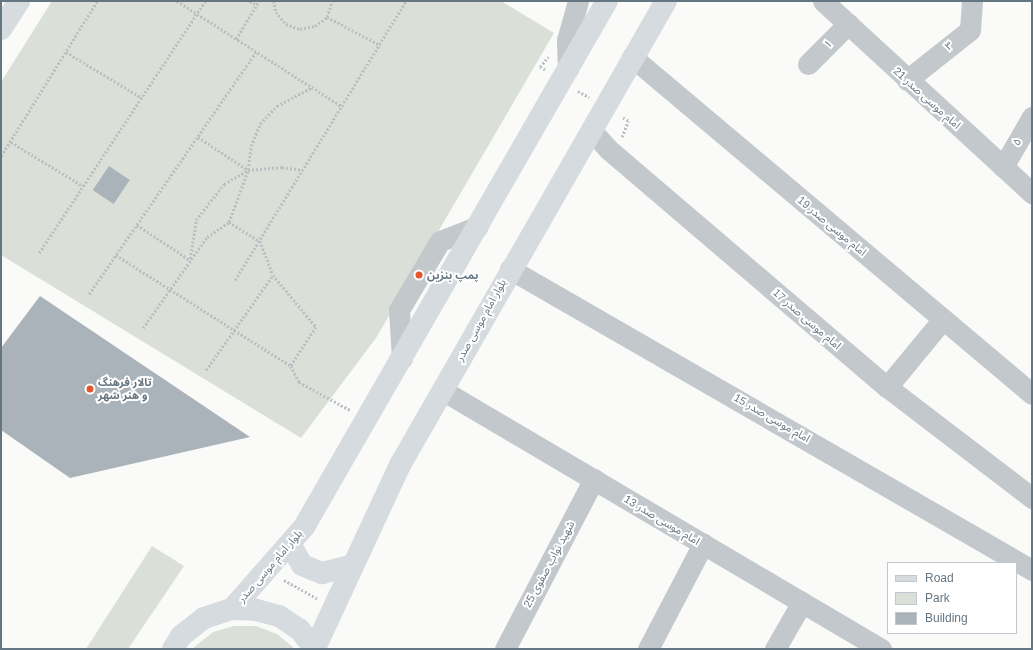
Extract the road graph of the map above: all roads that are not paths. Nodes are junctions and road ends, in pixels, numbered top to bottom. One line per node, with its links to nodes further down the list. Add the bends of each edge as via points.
1 (19, 1): 8 (main road)
2 (578, 1): 11 (street, via 568,40)
3 (607, 1): 11 (main road, بلوار امام موسی صدر)
4 (666, 1): 9 (main road, بلوار امام موسی صدر)
5 (972, 1): 12 (street, ۳, via 970,30)
6 (828, 3): 7 (street, امام موسی صدر 21)
7 (848, 24): 10 (street, ۱); 12 (street, امام موسی صدر 21)
8 (1, 29)
9 (632, 57): 14 (main road, بلوار امام موسی صدر); 18 (street, امام موسی صدر 19)
10 (808, 64)
11 (571, 79): 24 (main road, بلوار امام موسی صدر, via 477,227 368,420)
12 (906, 80): 15 (street, امام موسی صدر 21)
13 (1032, 117): 15 (street, ۵)
14 (591, 130): 17 (main road, بلوار امام موسی صدر); 19 (street, امام موسی صدر 17, via 608,149)
15 (1003, 167): 16 (street, امام موسی صدر 21)
16 (1032, 193)
17 (510, 269): 20 (main road, بلوار امام موسی صدر); 27 (street, امام موسی صدر 15)
18 (943, 319): 19 (street); 21 (street, امام موسی صدر 19)
19 (887, 387): 23 (street, امام موسی صدر 17)
20 (442, 390): 22 (street, امام موسی صدر 13); 26 (main road, بلوار امام موسی صدر, via 400,465)
21 (1032, 394)
22 (594, 479): 25 (street, امام موسی صدر 13); 32 (street, شهید نواب صفوی 25)
23 (1032, 498)
24 (290, 544): 26 (main road, via 302,565 322,573); 29 (main road, بلوار امام موسی صدر)
25 (703, 544): 28 (street, امام موسی صدر 13); 33 (street)
26 (351, 566): 31 (main road, بلوار امام موسی صدر)
27 (1032, 570)
28 (802, 602): 34 (street); 35 (street, امام موسی صدر 13)
29 (232, 609): 30 (main road, via 204,618 181,636); 31 (main road, via 256,610 279,616 300,630)
30 (173, 649)
31 (315, 649)
32 (505, 649)
33 (648, 649)
34 (774, 649)
35 (881, 649)

